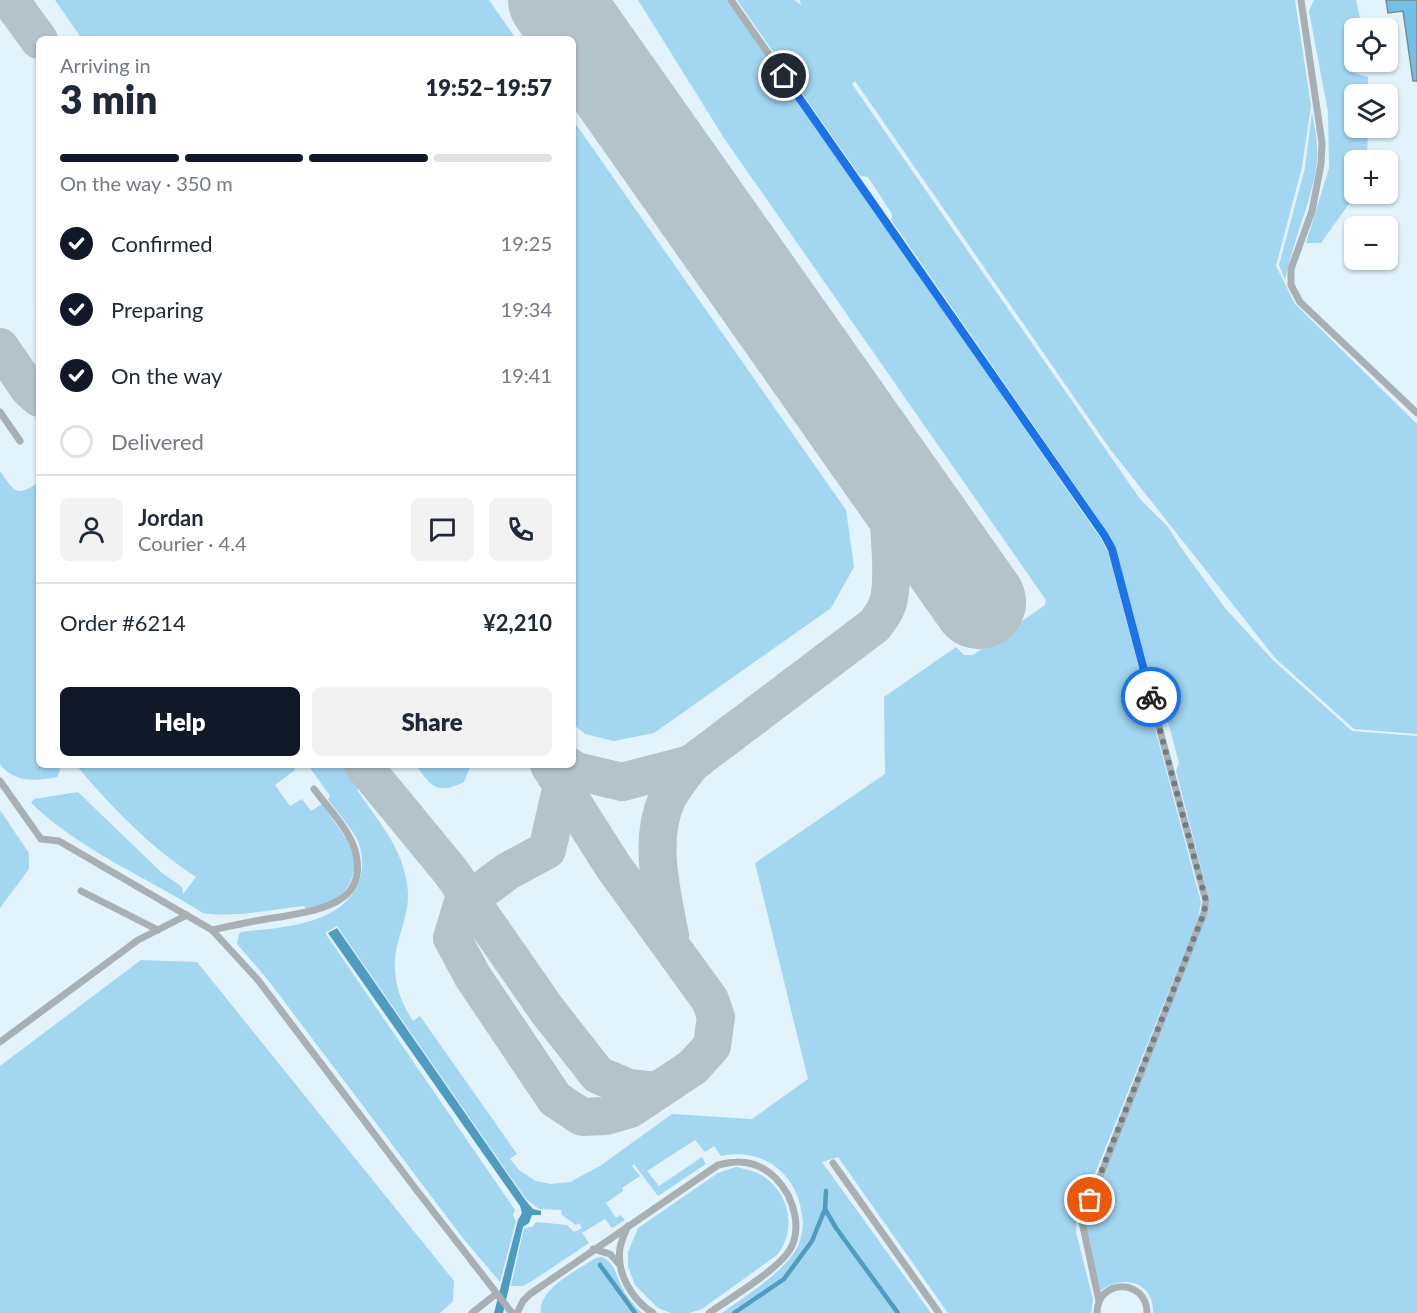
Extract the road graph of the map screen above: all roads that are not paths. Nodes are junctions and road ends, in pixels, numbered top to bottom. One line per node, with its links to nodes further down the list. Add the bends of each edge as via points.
1 (731, 0): 18 (lane, via 1112,549 1206,901 1082,1222)
2 (1301, 0): 4 (lane, via 1322,143 1312,211 1291,269 1291,285 1300,302)
3 (0, 412): 5 (lane)
4 (1417, 413)
5 (20, 441)
6 (0, 781): 9 (lane, via 41,839 58,841)
7 (314, 789): 11 (lane, via 354,849 358,873 349,892 325,908 305,914)
8 (81, 891): 10 (lane)
9 (187, 915): 10 (lane); 11 (lane)
10 (158, 930): 12 (lane)
11 (212, 930): 17 (lane, via 258,980)
12 (0, 1042)
13 (833, 1163): 24 (lane)
14 (628, 1226): 15 (lane); 16 (lane, via 620,1246); 23 (lane, via 718,1165 737,1161 752,1164 779,1180 788,1192 796,1223 789,1251)
15 (593, 1249): 16 (lane, via 610,1254); 21 (lane, via 530,1294)
16 (619, 1264): 22 (lane, via 635,1297)
17 (496, 1294): 19 (lane); 20 (lane)
18 (1099, 1301): 25 (lane); 26 (lane, via 1110,1289 1125,1286 1139,1293)
19 (510, 1310)
20 (472, 1313)
21 (517, 1313)
22 (653, 1313)
23 (709, 1313)
24 (939, 1313)
25 (1097, 1313)
26 (1147, 1313)

